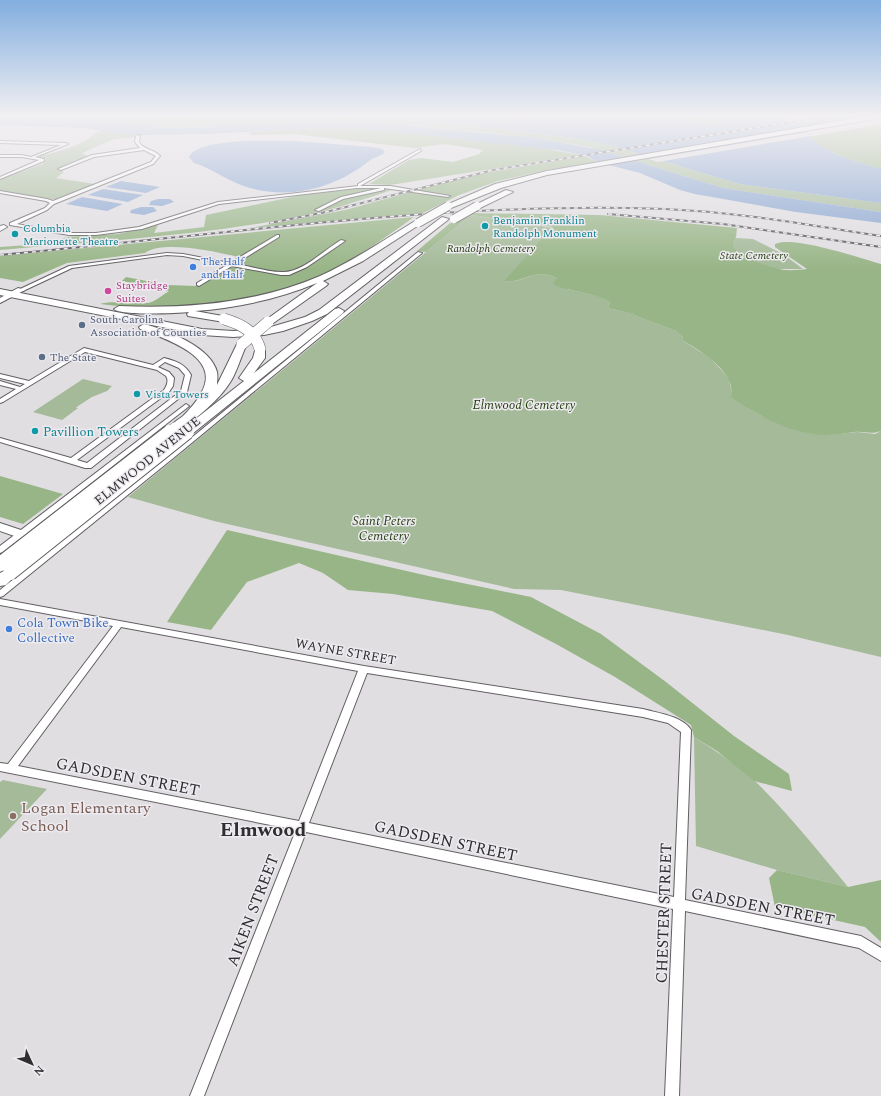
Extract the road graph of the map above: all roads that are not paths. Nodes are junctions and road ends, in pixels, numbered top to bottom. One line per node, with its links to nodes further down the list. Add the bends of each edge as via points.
1 (26, 167): 9 (street)
2 (65, 167): 7 (street)
3 (142, 167): 14 (street)
4 (391, 167): 10 (street)
5 (580, 167): 21 (highway, bridge, via 512,181 477,193 448,206)
6 (616, 167): 8 (highway)
7 (60, 169)
8 (605, 169): 16 (highway, bridge, via 500,195); 16 (highway, via 525,184 498,192 466,207)
9 (0, 178)
10 (357, 187): 11 (street); 17 (street, via 218,203 140,228 96,234 69,234)
11 (390, 187): 13 (street); 15 (street, via 348,196)
12 (0, 192): 14 (street)
13 (448, 196)
14 (53, 203): 17 (street)
15 (317, 210)
16 (450, 219): 31 (highway, via 323,312 285,328 257,333 217,334); 38 (highway)
17 (12, 224): 18 (street)
18 (2, 228)
19 (277, 236): 23 (street)
20 (343, 240): 23 (street, via 293,272 281,274)
21 (374, 250): 30 (highway, via 311,283 248,300 167,309 132,310); 39 (highway, bridge, via 268,322 242,344 224,382 211,398)
22 (420, 253): 47 (street, ELMWOOD AVENUE)
23 (232, 264): 24 (street); 26 (street, via 175,254 72,267)
24 (199, 284)
25 (0, 286): 26 (highway)
26 (22, 290): 28 (street); 30 (highway)
27 (0, 292): 28 (highway)
28 (12, 295): 29 (street); 31 (highway)
29 (0, 301)
30 (90, 305): 38 (highway, bridge, via 134,314 192,314 224,319 244,327 259,341 259,358 250,374)
31 (110, 315): 39 (highway, via 193,349 208,362 213,373 211,386 206,395)
32 (154, 367): 35 (street, via 84,350); 42 (street, via 165,371 171,378 172,384 167,391); 42 (street, via 164,360 185,369 188,376 184,392 88,466)
33 (0, 376): 35 (street)
34 (0, 383): 36 (street)
35 (30, 383): 36 (street)
36 (21, 389): 37 (street)
37 (1, 401)
38 (218, 406): 40 (highway)
39 (188, 411): 40 (highway); 44 (street, ELMWOOD AVENUE)
40 (181, 429): 46 (highway, bridge)
41 (0, 440): 42 (street)
42 (72, 461)
43 (0, 527): 44 (street)
44 (24, 535): 45 (street, ELMWOOD AVENUE)
45 (0, 550)
46 (3, 572)
47 (0, 594)
48 (0, 602): 49 (street, WAYNE STREET)
49 (119, 624): 50 (street, WAYNE STREET); 52 (street)
50 (364, 669): 51 (street, WAYNE STREET, via 643,713 671,720); 53 (street, AIKEN STREET)
51 (686, 730): 54 (street, CHESTER STREET)
52 (5, 768): 53 (street, GADSDEN STREET)
53 (302, 826): 54 (street, GADSDEN STREET); 56 (street, AIKEN STREET)
54 (680, 906): 55 (street, GADSDEN STREET, via 861,942); 57 (street, CHESTER STREET)
55 (881, 955)
56 (197, 1096)
57 (672, 1096)

